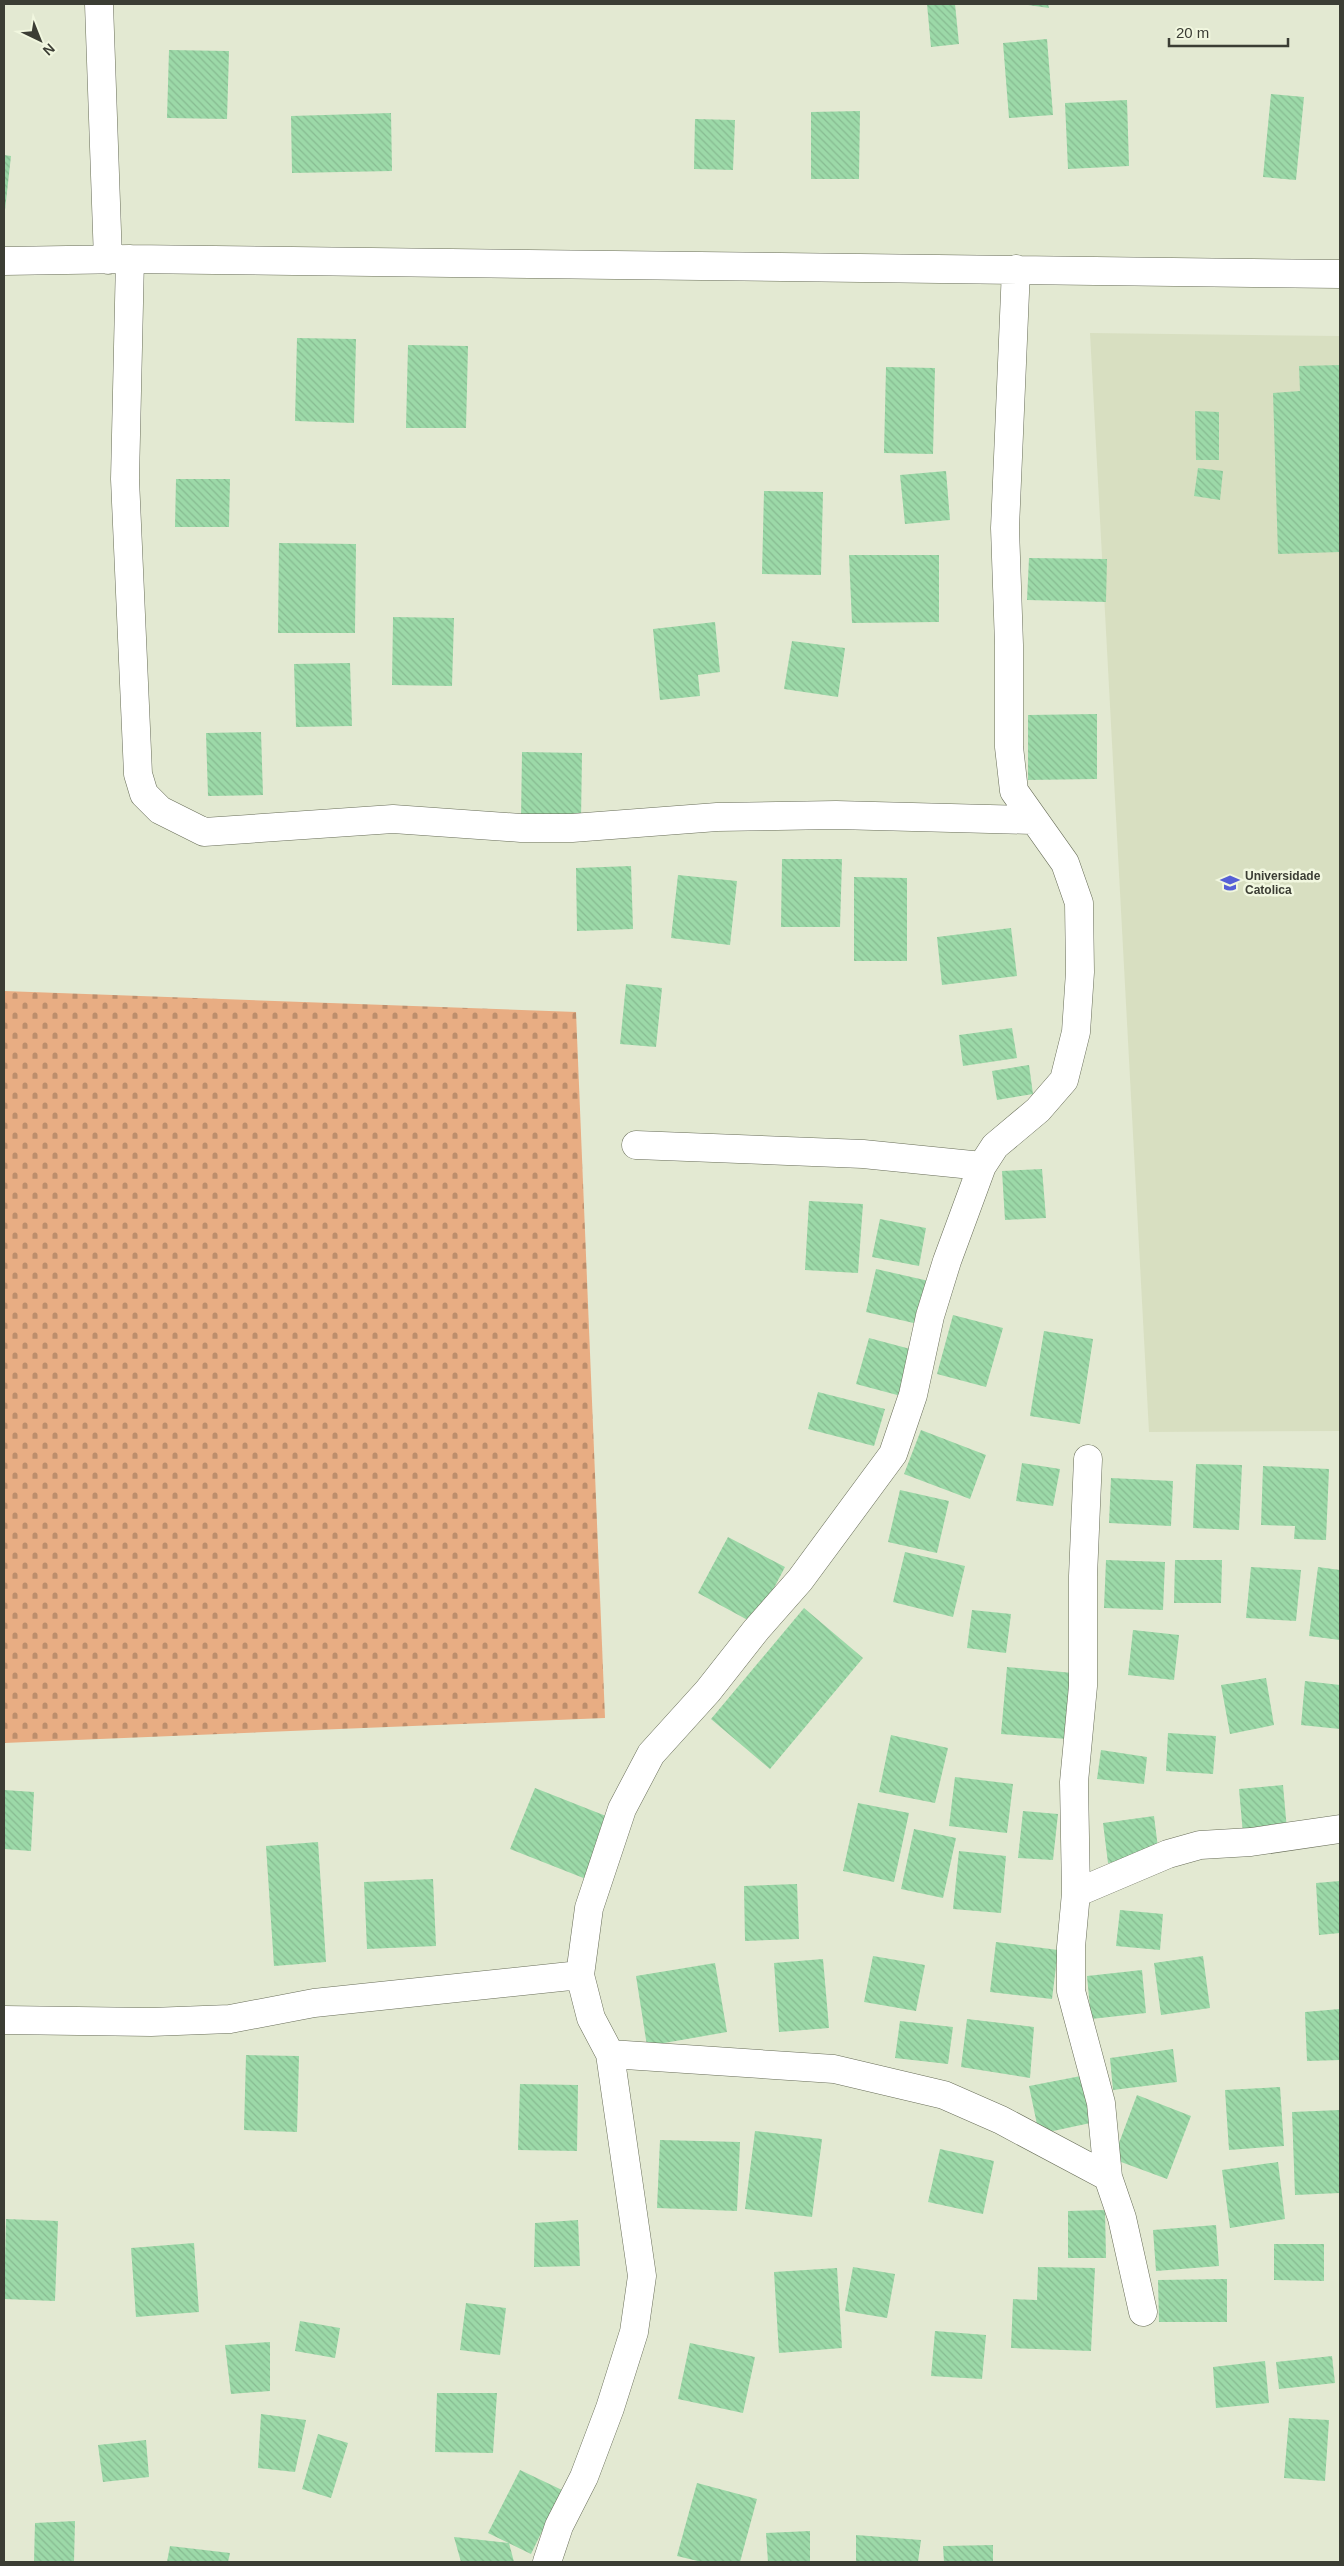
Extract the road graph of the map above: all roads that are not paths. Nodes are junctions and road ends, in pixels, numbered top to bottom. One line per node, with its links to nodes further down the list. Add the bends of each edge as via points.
1 (99, 4): 2 (street)
2 (119, 259): 3 (street); 4 (street); 6 (street, via 138,774 144,794 160,810 204,832 393,819 538,828 717,817 836,815)
3 (4, 261)
4 (1016, 269): 5 (street); 6 (street, via 1004,528 1009,747 1014,791)
5 (1340, 274)
6 (1032, 820): 8 (street, via 1065,863 1079,903 1080,972 1076,1032 1064,1080 1038,1110 995,1146)
7 (636, 1145): 8 (street, via 863,1154)
8 (982, 1166): 12 (street, via 944,1270 930,1316 913,1395 893,1454 800,1580 651,1754 622,1809 589,1908)
9 (1088, 1458): 11 (street, via 1083,1686 1074,1782)
10 (1340, 1829): 11 (street, via 1252,1842 1200,1845 1168,1854)
11 (1076, 1892): 15 (street, via 1071,1991 1101,2103)
12 (580, 1975): 13 (street, via 314,2002 230,2019 151,2022); 14 (street, via 591,2018)
13 (4, 2020)
14 (610, 2054): 15 (street, via 834,2069 944,2095 1001,2120); 17 (street, via 642,2276 634,2332 610,2408 584,2477 559,2526)
15 (1108, 2177): 16 (street, via 1122,2218)
16 (1142, 2312)
17 (547, 2562)

